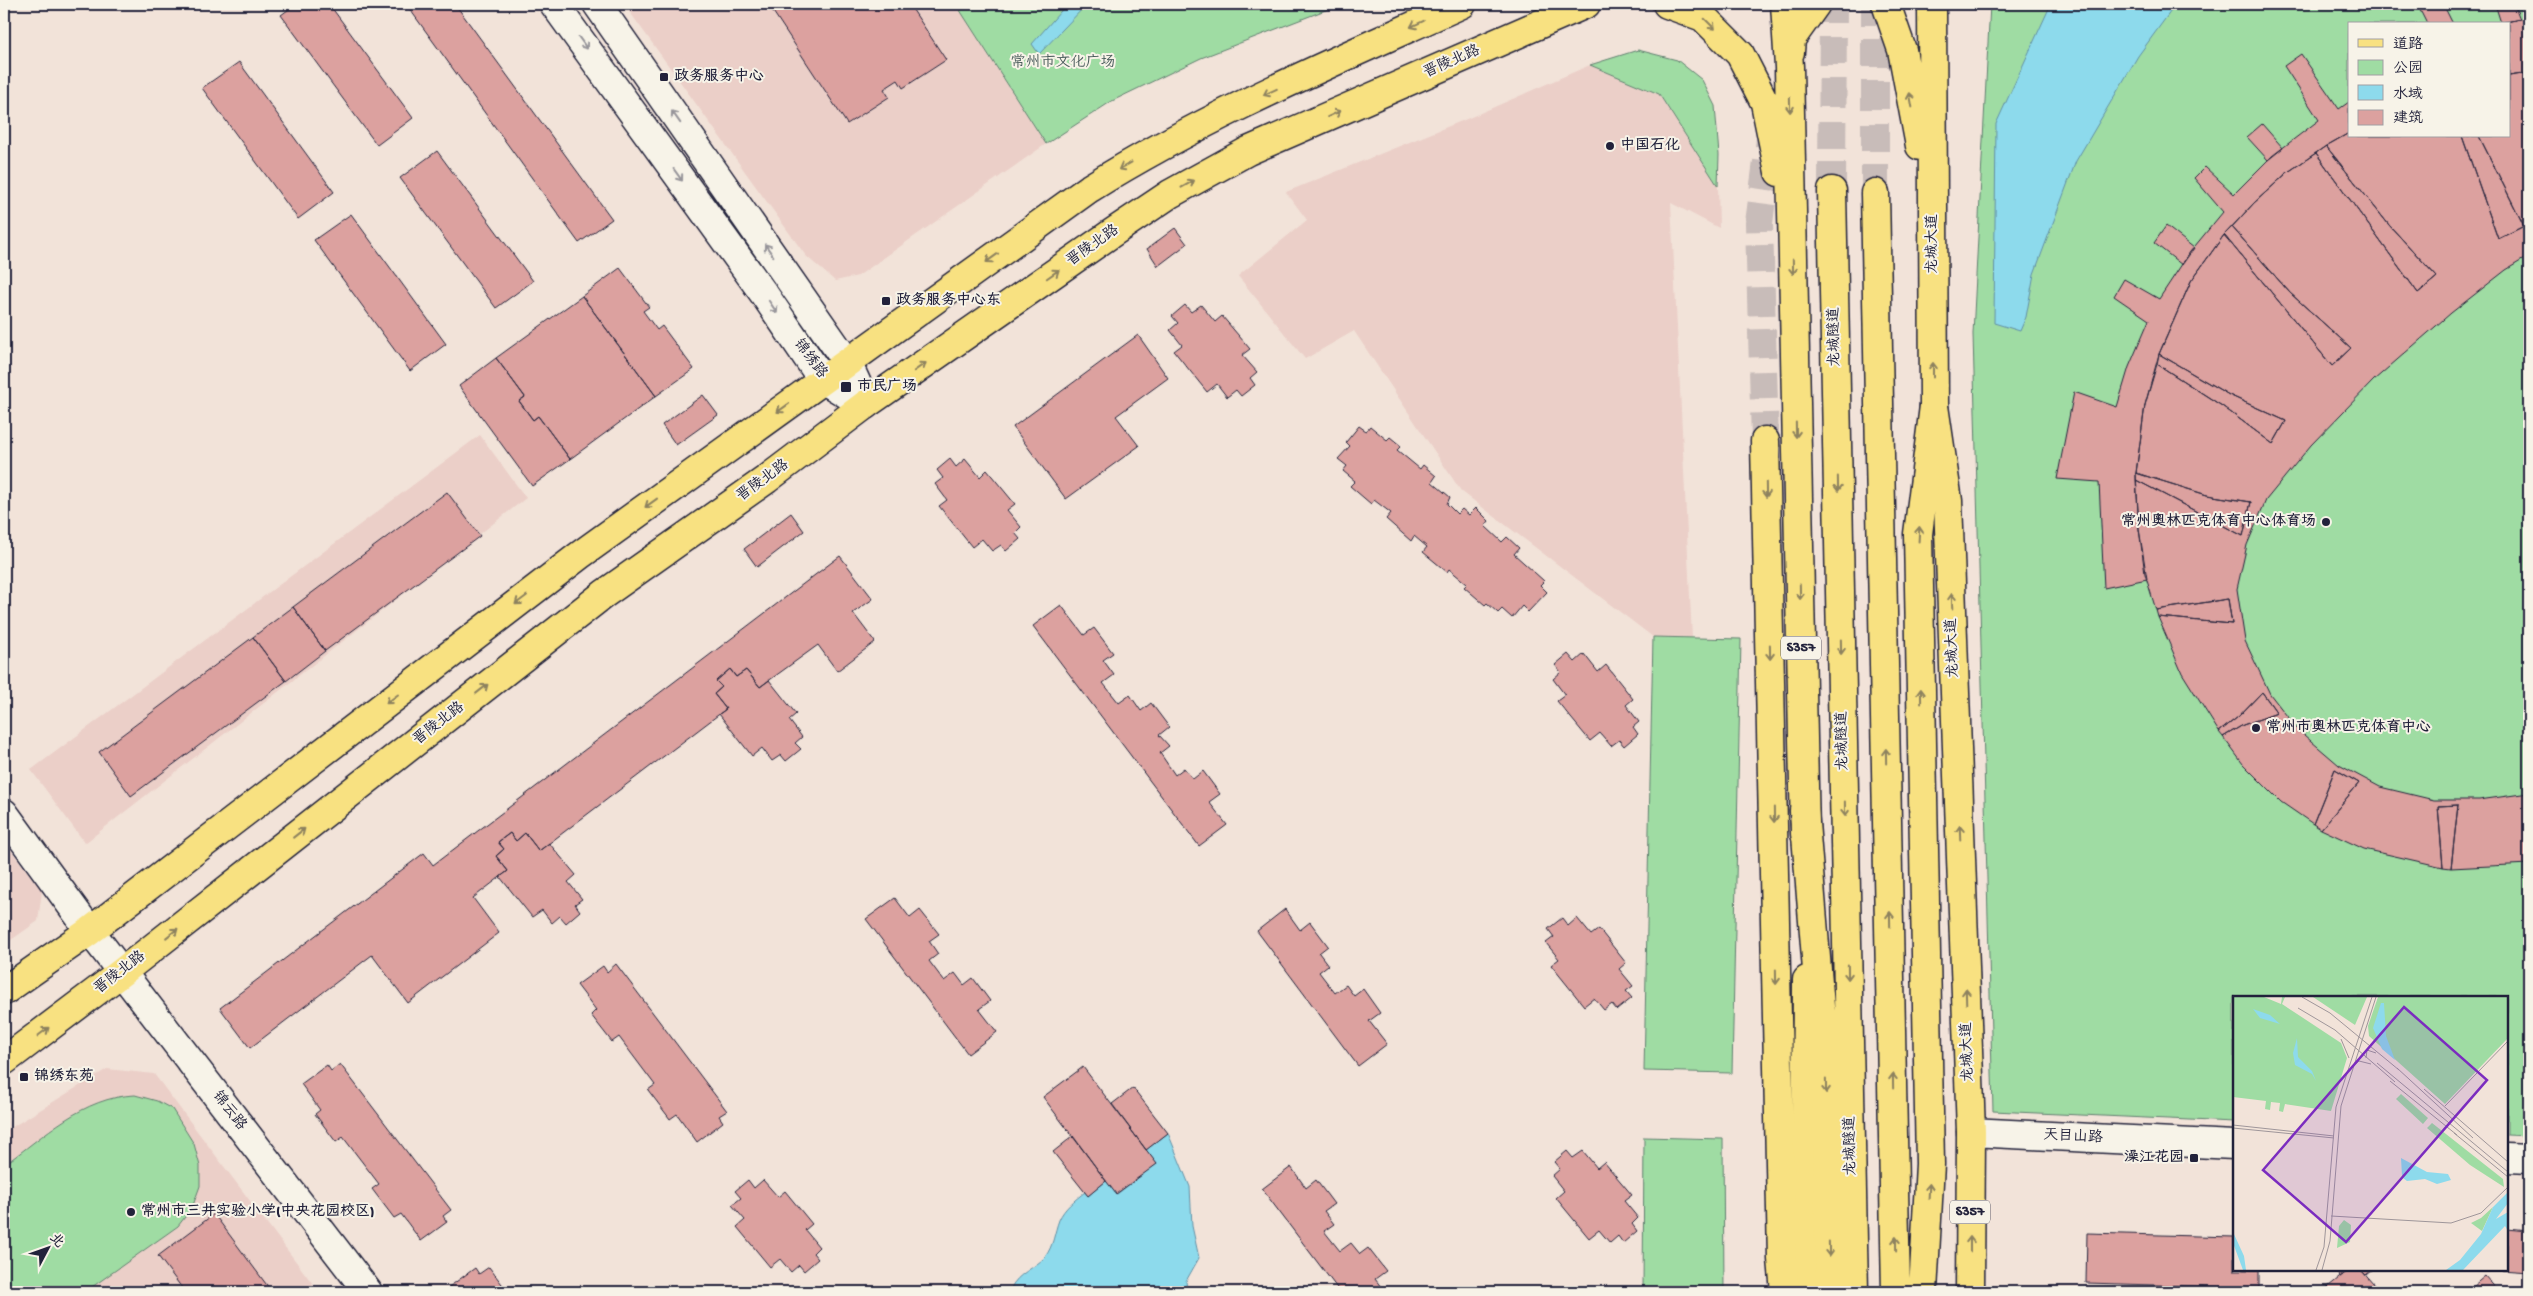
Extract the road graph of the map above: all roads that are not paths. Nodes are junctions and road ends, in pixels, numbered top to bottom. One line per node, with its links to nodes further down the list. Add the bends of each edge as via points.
1 (554, 4): 16 (street, 锦绣路, one-way to 16)
2 (597, 4): 15 (street, 锦绣路, one-way to 2)
3 (1462, 4): 15 (main road, one-way to 15, via 1249,101 1124,167)
4 (1586, 4): 17 (main road, 晋陵北路, one-way to 4, via 1112,232 1179,189 1248,151)
5 (1667, 4): 14 (main road, one-way to 14, via 1703,17 1740,54 1765,103)
6 (1785, 4): 10 (main road, S357)
7 (1816, 4): 10 (main road, via 1791,39)
8 (1886, 4): 13 (main road, one-way to 8, via 1902,50)
9 (1932, 4): 13 (main road, 龙城大道 / S357)
10 (1789, 67): 14 (main road, S357, one-way to 14)
11 (1832, 191): 34 (main road, 龙城隧道, one-way to 34)
12 (1875, 193): 35 (main road, one-way to 12)
13 (1933, 217): 18 (main road, 龙城大道 / S357, one-way to 13)
14 (1792, 237): 20 (main road, S357, one-way to 20)
15 (848, 362): 16 (main road); 17 (street, 锦绣路)
16 (822, 379): 17 (street, 锦绣路); 22 (main road, one-way to 22, via 580,555)
17 (865, 405): 23 (main road, 晋陵北路, one-way to 17, via 604,594)
18 (1934, 406): 26 (main road, 龙城大道 / S357, one-way to 18, via 1948,502); 36 (main road, one-way to 18, via 1930,1164 1918,534)
19 (1765, 441): 31 (main road, one-way to 31)
20 (1804, 811): 32 (main road, S357, via 1808,1076); 33 (main road, one-way to 33, via 1826,1080)
21 (4, 813): 22 (street, 锦云路)
22 (90, 931): 23 (street, 锦云路); 24 (main road)
23 (122, 972): 25 (main road, 晋陵北路, one-way to 23); 30 (street, 锦云路)
24 (4, 991)
25 (4, 1061)
26 (1971, 1132): 27 (street, 天目山路); 37 (main road, 龙城大道 / S357, one-way to 26)
27 (2233, 1145)
28 (2508, 1158): 29 (street)
29 (2529, 1159)
30 (368, 1292)
31 (1785, 1292)
32 (1805, 1292)
33 (1830, 1292)
34 (1854, 1292)
35 (1896, 1292)
36 (1922, 1292)
37 (1970, 1292)

